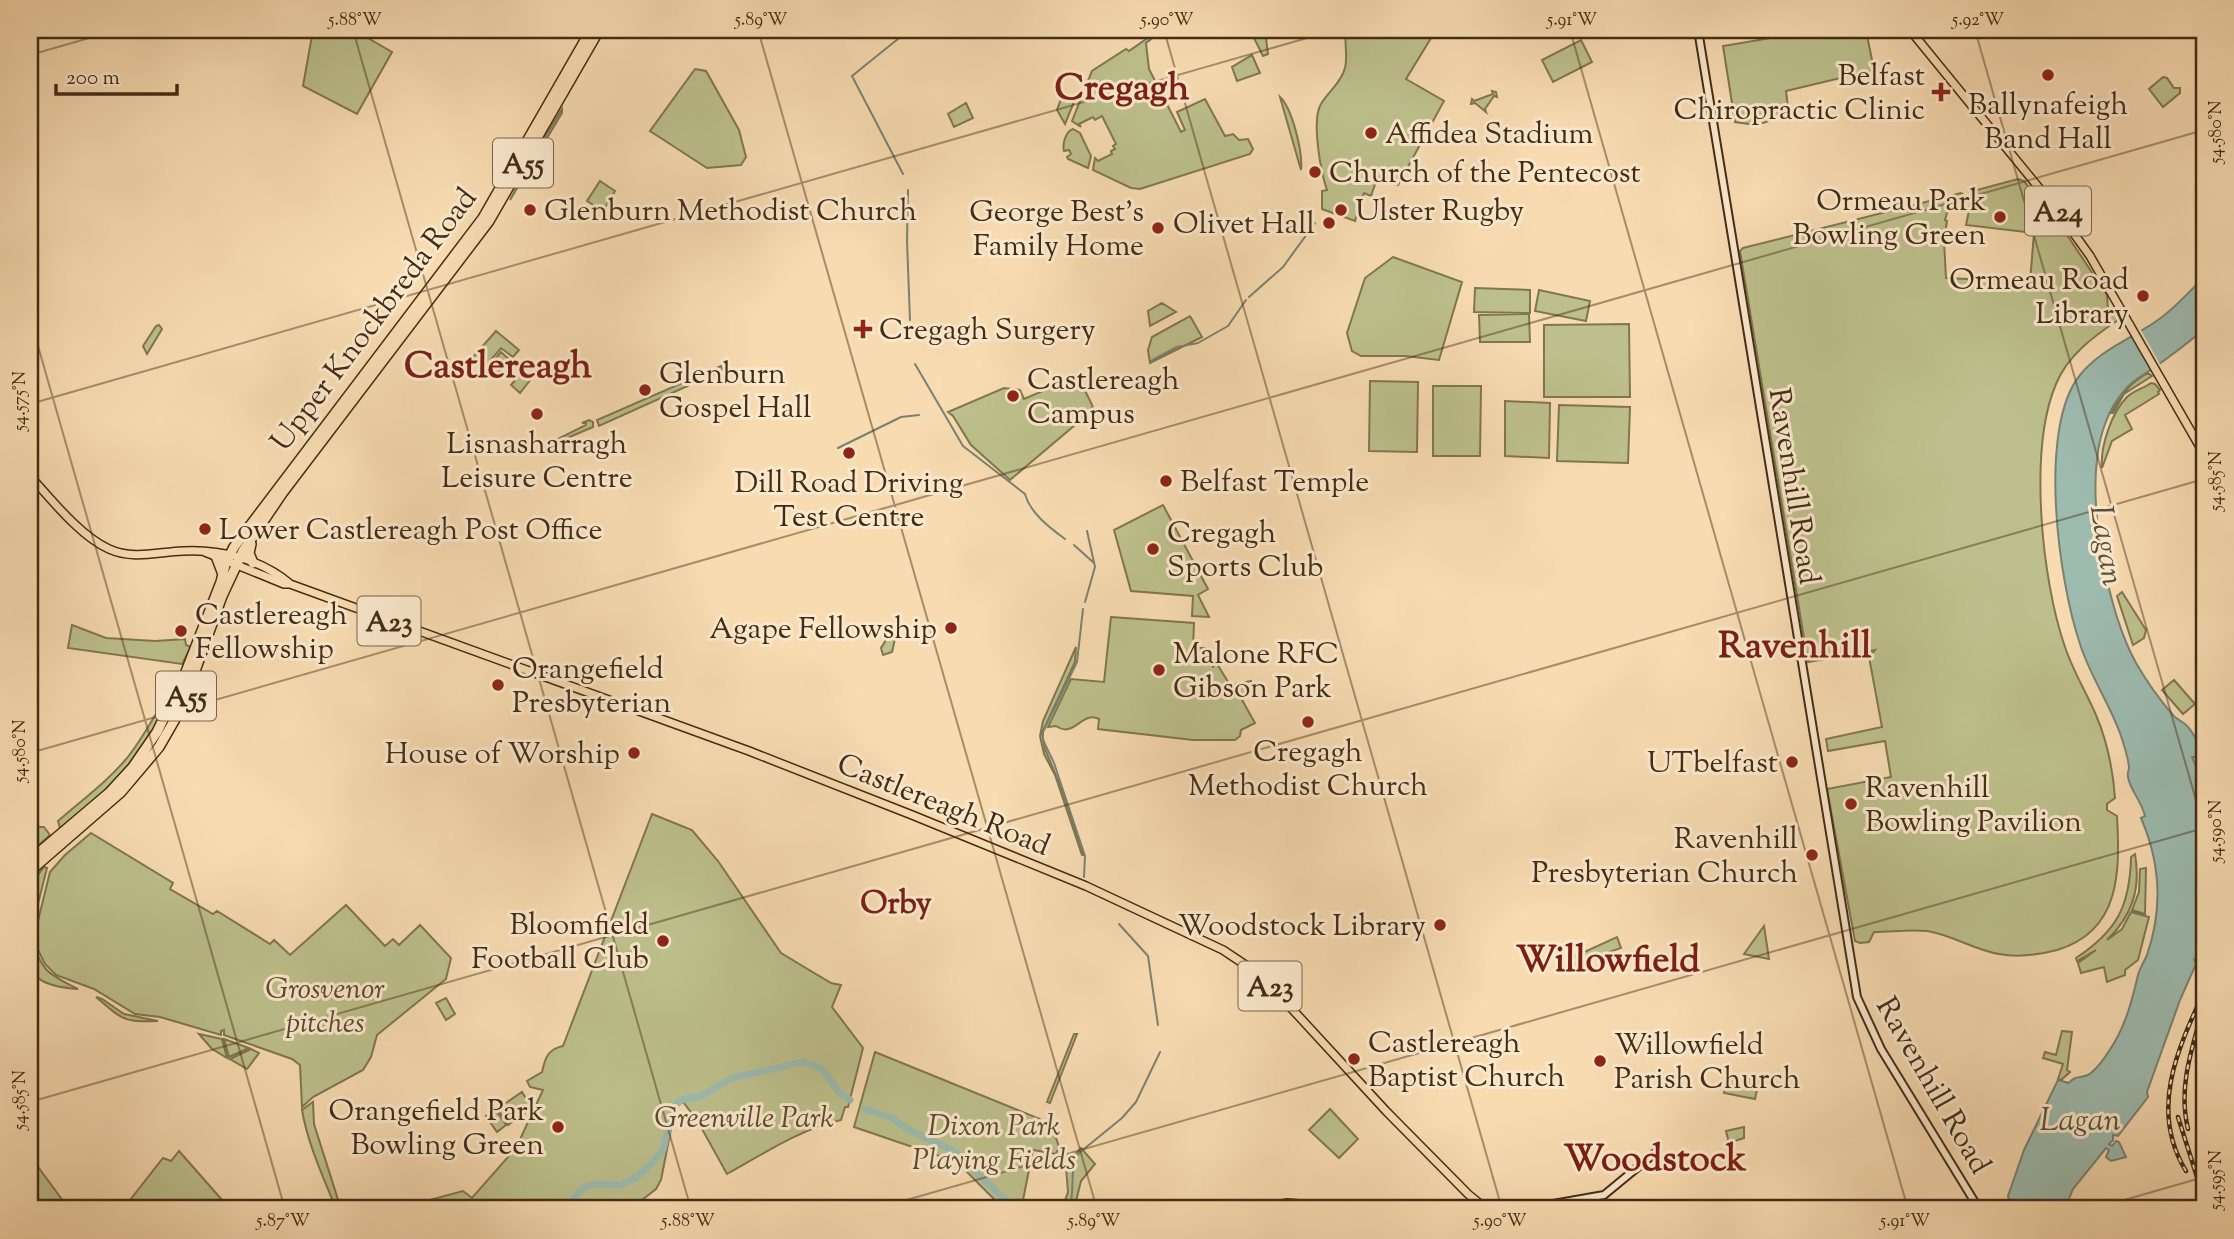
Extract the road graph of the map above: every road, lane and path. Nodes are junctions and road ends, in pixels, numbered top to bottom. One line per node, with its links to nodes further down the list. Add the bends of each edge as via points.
1 (591, 30): 11 (highway, Upper Knockbreda Road / A55, via 483,218)
2 (599, 30): 5 (highway, Upper Knockbreda Road / A55)
3 (1698, 30): 29 (main road, Ravenhill Road, via 1857,997 1881,1049)
4 (1910, 30): 10 (main road, A24, via 2061,214 2093,260)
5 (572, 76): 6 (highway); 7 (highway, Upper Knockbreda Road / A55, via 502,200)
6 (562, 106)
7 (470, 246): 8 (highway); 11 (highway, Upper Knockbreda Road / A55)
8 (438, 299)
9 (334, 397): 11 (highway, via 336,405 305,446)
10 (2204, 454)
11 (300, 463): 15 (highway, Upper Knockbreda Road / A55); 15 (highway, Upper Knockbreda Road / A55); 16 (highway, via 304,471 250,545)
12 (30, 476): 13 (main road, A23, via 106,548 131,555)
13 (205, 552): 14 (main road, A23); 15 (main road, A23)
14 (216, 556): 15 (main road, A23); 17 (highway)
15 (235, 558): 16 (main road, Castlereagh Road / A23); 17 (highway, A55); 18 (main road, Castlereagh Road / A23); 19 (highway, A55)
16 (253, 563): 18 (main road, Castlereagh Road / A23)
17 (222, 578): 20 (highway, A55)
18 (289, 584): 24 (main road, Castlereagh Road / A23, via 875,800 1086,886 1228,953 1269,984)
19 (197, 668): 20 (highway); 22 (highway, A55, via 178,715 145,766)
20 (184, 677): 21 (highway, A55, via 158,732 133,767)
21 (30, 860)
22 (30, 871)
23 (1656, 1153): 28 (main road, via 1604,1195)
24 (1479, 1206): 27 (main road, Castlereagh Road / A23)
25 (1260, 1209): 26 (main road, via 1287,1203)
26 (1361, 1209)
27 (1492, 1209)
28 (1524, 1209)
29 (1979, 1209)

